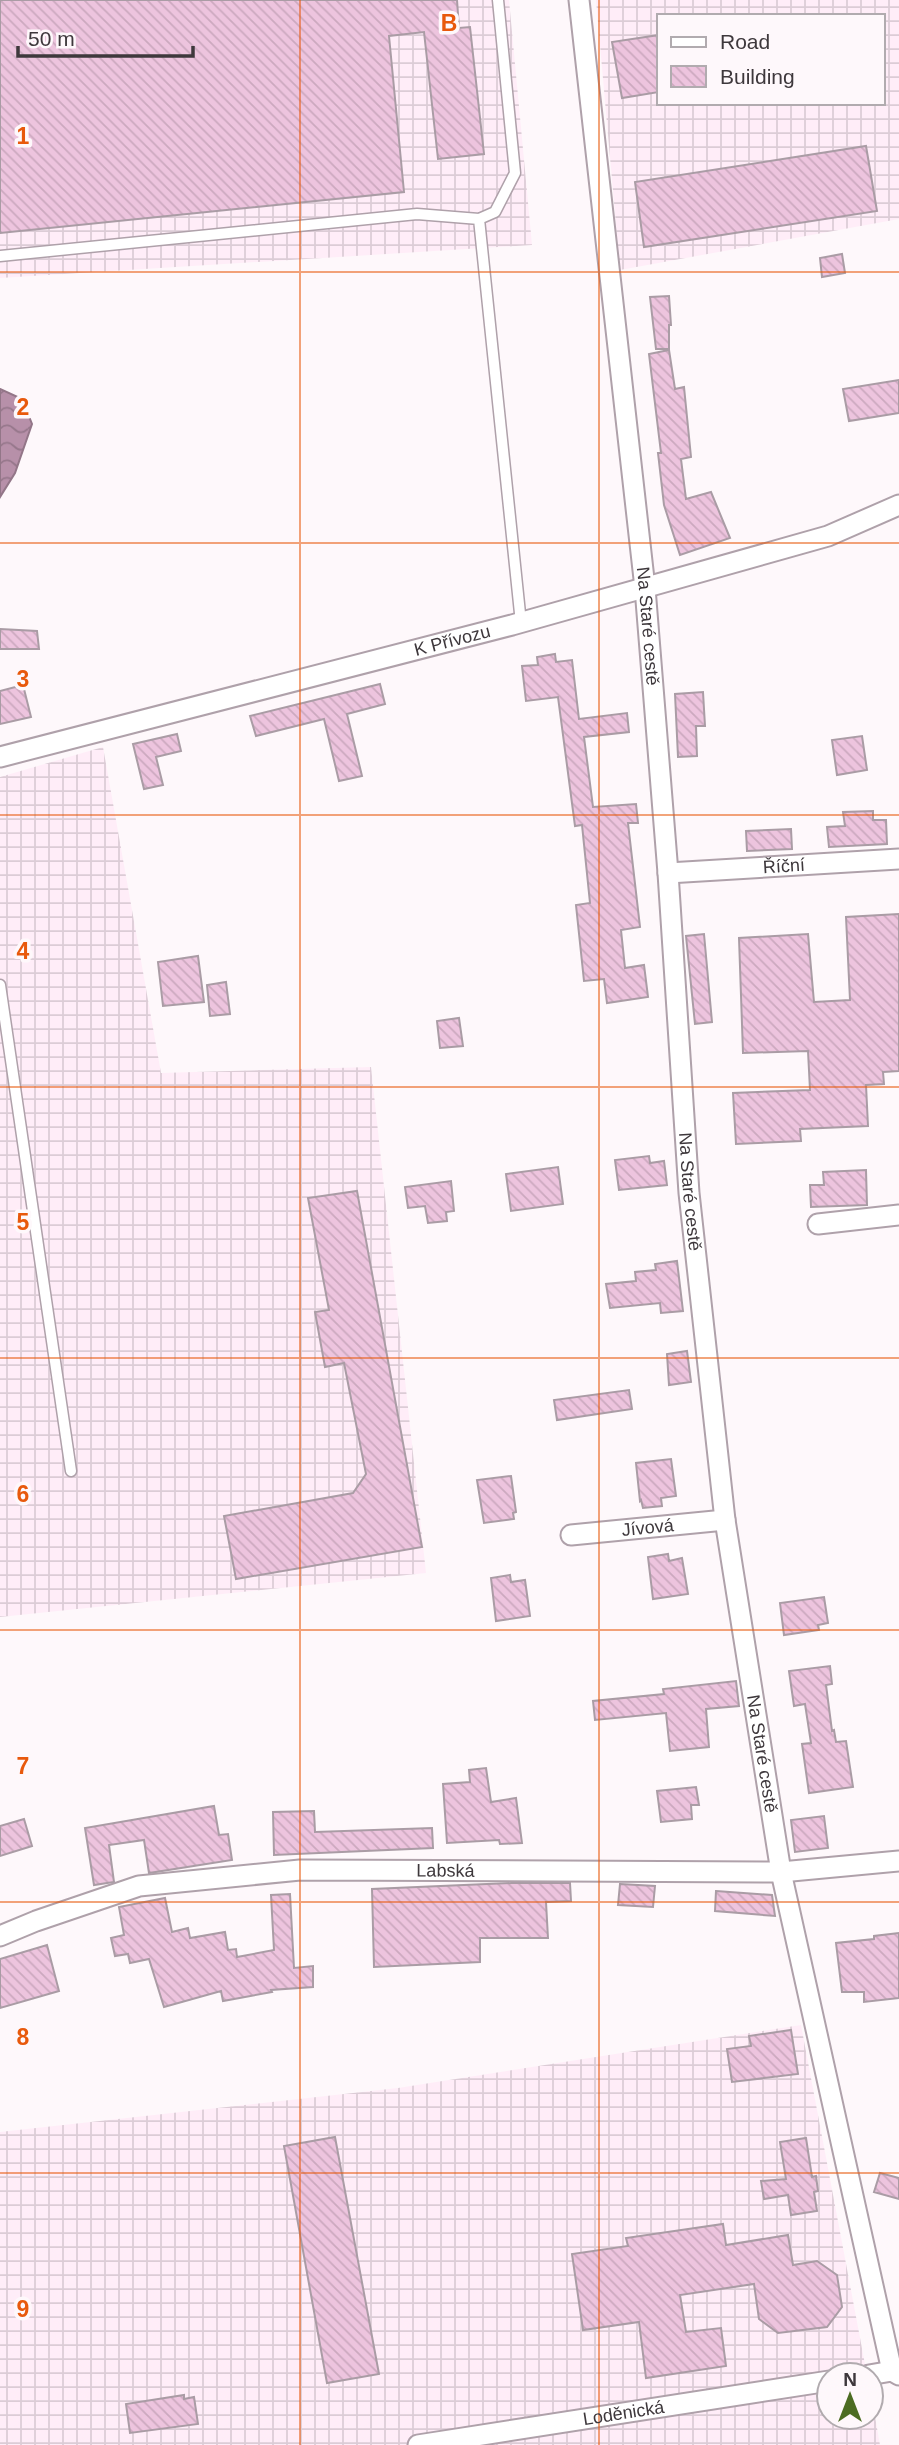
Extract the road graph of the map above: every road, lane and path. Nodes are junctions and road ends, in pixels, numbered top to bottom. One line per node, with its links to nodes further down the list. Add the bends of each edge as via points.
1 (498, 0): 3 (lane, via 515,173 495,212)
2 (579, 0): 6 (street, Na Staré cestě)
3 (479, 219): 4 (lane, via 417,214); 7 (lane)
4 (0, 256)
5 (899, 505): 6 (street, K Přívozu, via 828,536)
6 (645, 588): 7 (street, K Přívozu); 10 (street, Na Staré cestě)
7 (521, 623): 8 (street, K Přívozu)
8 (0, 757)
9 (899, 859): 10 (street, Říční)
10 (668, 873): 15 (street, Na Staré cestě, via 689,1193)
11 (0, 985): 14 (lane)
12 (899, 1215): 13 (street)
13 (818, 1224)
14 (71, 1471)
15 (725, 1520): 16 (street, Jívová); 18 (street, Na Staré cestě)
16 (571, 1535)
17 (899, 1861): 18 (street, Labská)
18 (781, 1872): 19 (street, Labská, via 300,1870 139,1886); 20 (street, Na Staré cestě)
19 (0, 1936)
20 (895, 2373)
21 (815, 2383): 22 (street, Loděnická)
22 (418, 2445)

